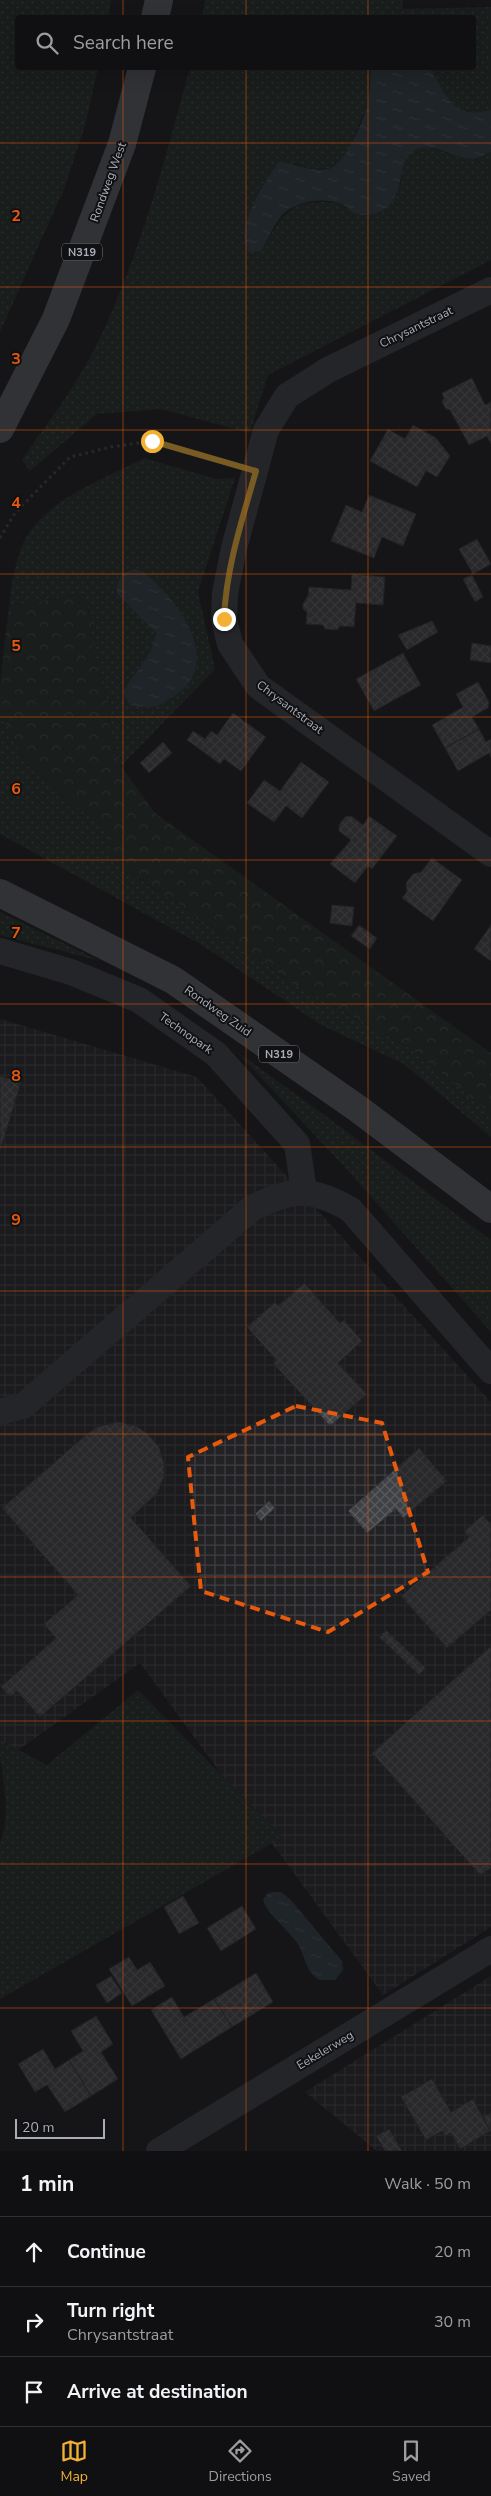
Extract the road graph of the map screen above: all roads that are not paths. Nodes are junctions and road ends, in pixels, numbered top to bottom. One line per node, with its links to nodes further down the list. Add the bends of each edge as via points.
1 (159, 0): 2 (main road)
2 (156, 15)
3 (141, 70): 5 (main road, Rondweg West / N319, via 122,144 56,319)
4 (491, 290): 6 (street, Chrysantstraat, via 328,370 287,396 266,430 234,548 225,593 224,619 230,644 258,686)
5 (0, 429)
6 (491, 854)
7 (0, 879): 9 (main road, Rondweg Zuid / N319)
8 (0, 893): 9 (main road, Rondweg Zuid / N319)
9 (55, 919): 12 (main road, Rondweg Zuid / N319, via 173,980 357,1108)
10 (0, 951): 11 (street, Technopark, via 71,972 138,1000 216,1054 297,1144)
11 (304, 1191): 13 (street, via 329,1197 351,1210); 14 (street, via 252,1208 23,1406)
12 (491, 1208)
13 (491, 1371)
14 (0, 1412)
15 (491, 1949): 16 (street, Eekelerweg)
16 (159, 2151)

